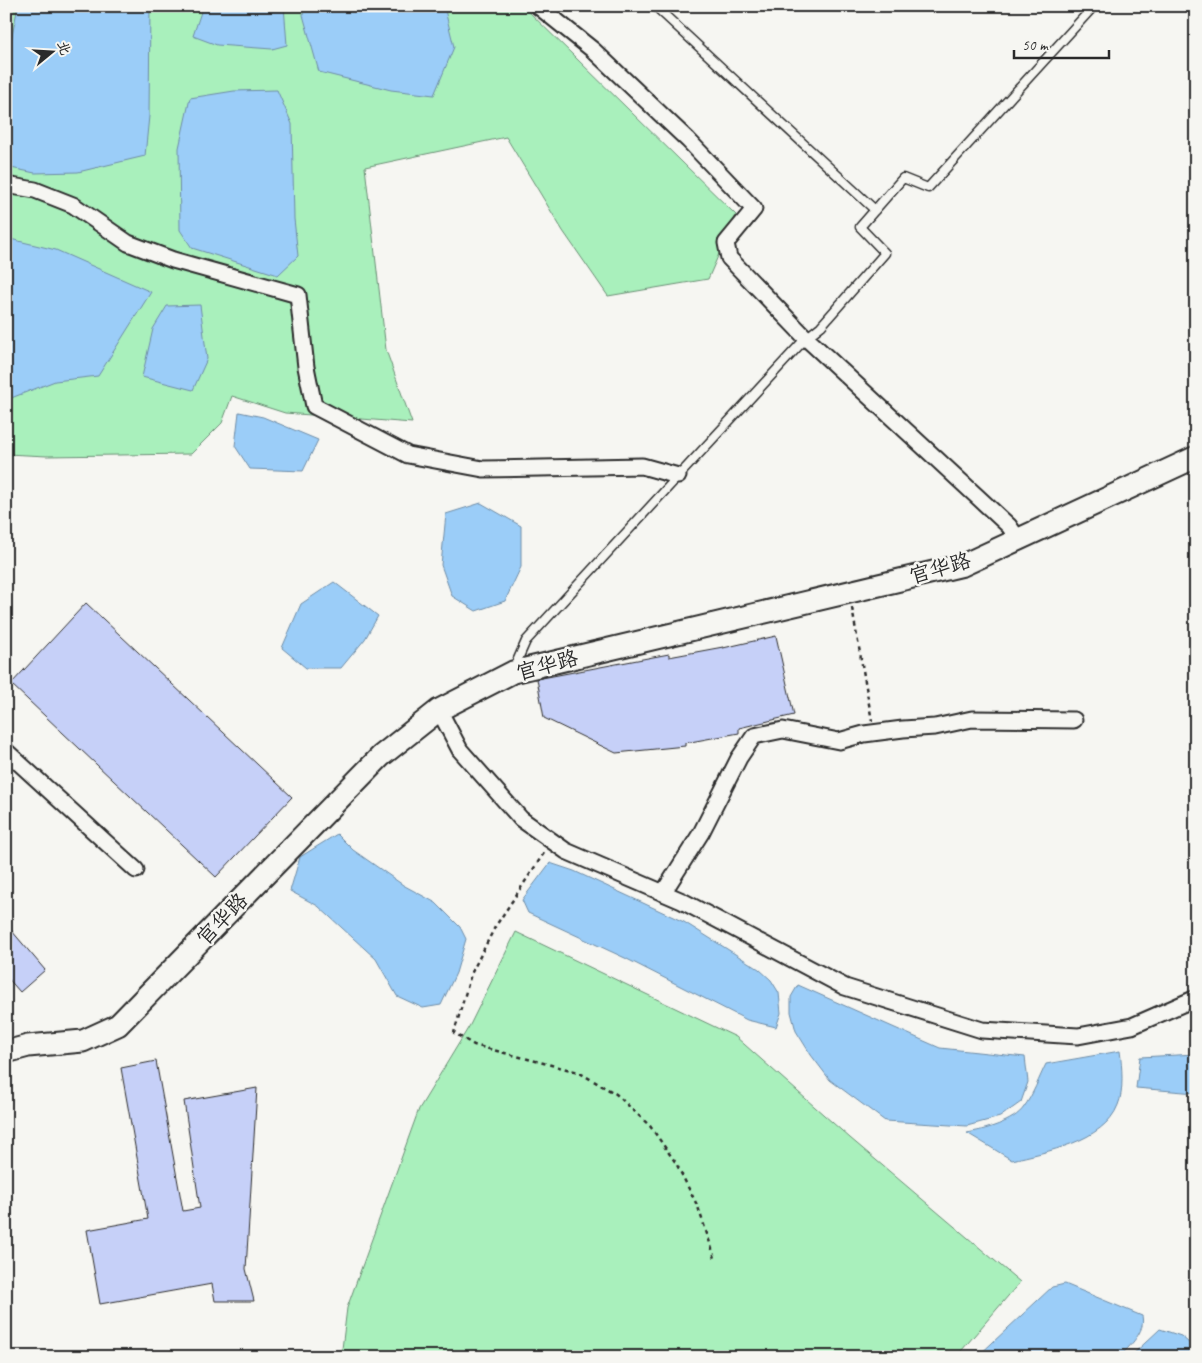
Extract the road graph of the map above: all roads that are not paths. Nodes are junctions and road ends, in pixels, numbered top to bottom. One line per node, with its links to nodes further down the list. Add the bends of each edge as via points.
1 (538, 6): 6 (street, via 606,62 754,209 726,244 730,258)
2 (655, 6): 5 (lane)
3 (1094, 6): 5 (lane, via 928,188 903,178)
4 (6, 185): 8 (street, via 35,190 73,205 128,243 173,260 298,295 314,406 408,455 483,469 642,466)
5 (875, 210): 6 (lane, via 860,227 885,253 821,326)
6 (806, 338): 8 (lane); 9 (street, via 1009,526)
7 (1196, 457): 9 (main road, 官华路)
8 (678, 476): 10 (lane, via 526,641)
9 (1018, 539): 10 (main road, 官华路, via 962,565)
10 (513, 672): 11 (main road, 官华路)
11 (439, 710): 15 (street, via 460,750 521,819 566,851); 17 (main road, 官华路, via 381,756 118,1025 83,1041 28,1046)
12 (1074, 720): 15 (street, via 972,719 839,741 783,730 754,736 739,758 701,833)
13 (6, 751): 14 (street)
14 (136, 870)
15 (663, 893): 16 (street, via 845,987 982,1030 1078,1036 1132,1026)
16 (1196, 998)
17 (6, 1052)

